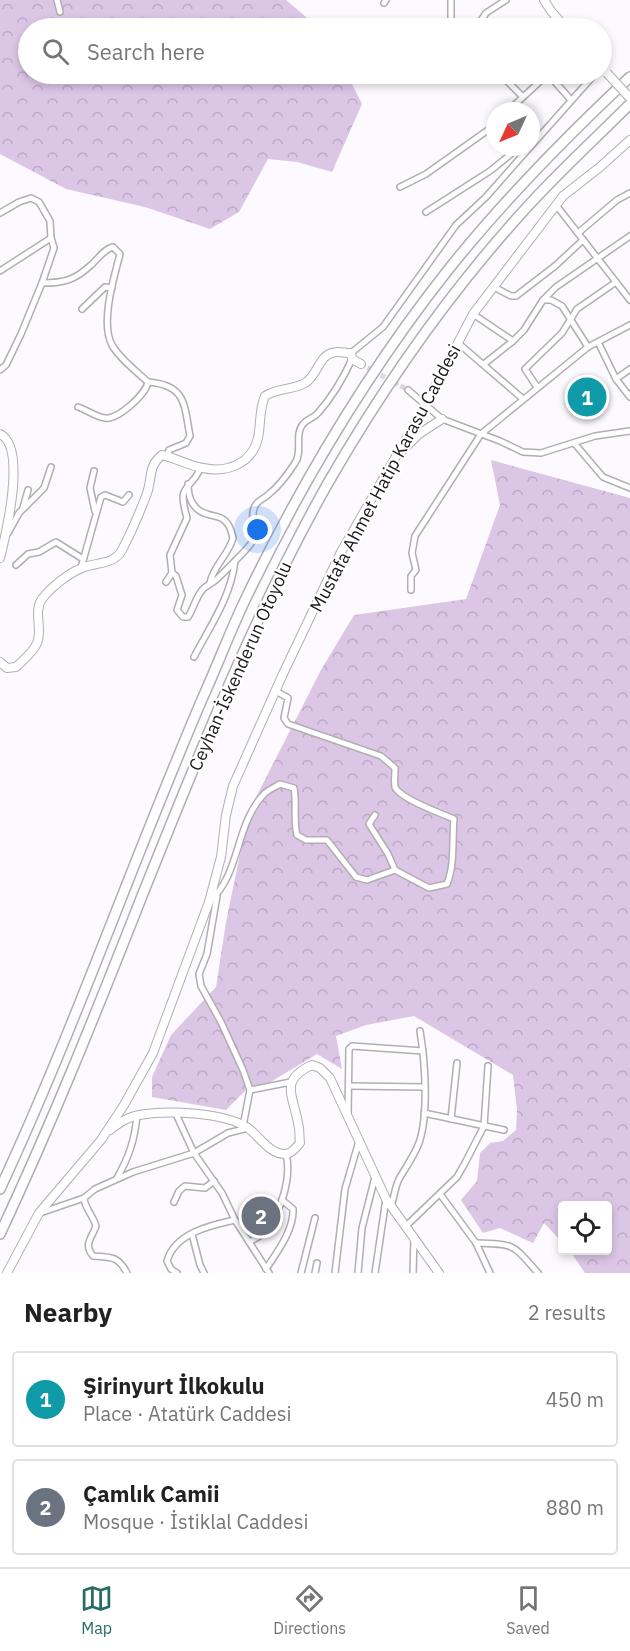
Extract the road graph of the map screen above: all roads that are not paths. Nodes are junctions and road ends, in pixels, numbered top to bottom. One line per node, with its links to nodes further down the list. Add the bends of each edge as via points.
1 (57, 0): 5 (street)
2 (451, 0): 6 (street)
3 (506, 0): 7 (street)
4 (544, 0): 8 (street)
5 (60, 12)
6 (451, 18)
7 (483, 18)
8 (557, 18)
9 (630, 77): 120 (highway, Ceyhan-İskenderun Otoyolu, via 514,193 447,271 377,368 312,473 237,618)
10 (612, 79): 16 (street, bridge)
11 (510, 84): 15 (street)
12 (536, 84): 15 (street)
13 (557, 84): 17 (street)
14 (586, 84): 17 (street)
15 (522, 96): 18 (street)
16 (630, 98)
17 (571, 100): 21 (street)
18 (516, 102)
19 (630, 104): 131 (highway, Ceyhan-İskenderun Otoyolu, via 529,205 463,282 399,369 329,482 264,604 46,1133)
20 (486, 132): 25 (street)
21 (540, 136)
22 (630, 141): 27 (street, Mustafa Ahmet Hatip Karasu Caddesi)
23 (507, 156): 28 (street)
24 (522, 156): 52 (street, via 456,225 383,327)
25 (400, 187)
26 (630, 193): 30 (street)
27 (556, 205): 30 (street); 38 (street, Mustafa Ahmet Hatip Karasu Caddesi)
28 (426, 212)
29 (0, 213): 32 (street, via 31,198 39,202 50,221)
30 (578, 233): 33 (street)
31 (630, 236): 34 (street)
32 (51, 238): 35 (street); 37 (street, via 54,248)
33 (583, 240): 34 (street); 38 (street, via 516,296)
34 (597, 258): 36 (street); 42 (street, via 556,286)
35 (0, 271)
36 (616, 282): 41 (street); 46 (street, via 577,309)
37 (42, 284): 40 (street, via 65,283 113,247 120,254); 56 (street, via 6,365)
38 (494, 287): 45 (street, Mustafa Ahmet Hatip Karasu Caddesi)
39 (630, 287): 41 (street)
40 (112, 288): 44 (street, via 105,287); 58 (street, via 107,309 112,344)
41 (624, 292): 43 (street)
42 (543, 300): 46 (street, via 559,303); 48 (street)
43 (630, 300)
44 (82, 309)
45 (473, 314): 48 (street); 50 (street, Mustafa Ahmet Hatip Karasu Caddesi)
46 (570, 321): 51 (street); 59 (street, via 525,369)
47 (630, 325): 49 (street)
48 (513, 341): 54 (street)
49 (598, 342): 51 (street); 57 (street)
50 (458, 343): 54 (street); 63 (street, Mustafa Ahmet Hatip Karasu Caddesi)
51 (588, 347): 59 (street)
52 (352, 356): 53 (street); 73 (street, via 339,351 325,356 308,381 265,396 255,448 243,463 215,470); 83 (street, via 328,400 298,433 295,464 254,507 252,542)
53 (361, 364)
54 (484, 364): 62 (street)
55 (630, 369): 57 (street)
56 (0, 370)
57 (616, 379): 61 (street)
58 (148, 382): 64 (street, via 144,392 116,417 106,418); 70 (street, via 164,383 181,396 190,436 186,443 169,450)
59 (537, 387): 62 (street)
60 (408, 390): 63 (street)
61 (630, 397)
62 (523, 399): 68 (street)
63 (425, 406): 65 (street); 71 (street, Mustafa Ahmet Hatip Karasu Caddesi)
64 (78, 407)
65 (442, 419): 68 (street); 71 (street, via 419,434)
66 (630, 431): 69 (street, via 595,436)
67 (0, 434): 81 (street, via 10,443 13,461)
68 (481, 434): 69 (street, via 523,452 541,453); 89 (street, via 415,536 412,554 416,570 411,576)
69 (575, 444): 76 (street, via 603,477)
70 (167, 456): 73 (street); 84 (street, via 155,461 147,493 121,553 112,561)
71 (393, 461): 92 (street, Mustafa Ahmet Hatip Karasu Caddesi, via 341,552)
72 (51, 467): 79 (street, via 44,488)
73 (201, 468): 75 (street)
74 (94, 471): 80 (street, via 90,488)
75 (188, 484): 86 (street, via 182,499 188,518 170,555); 88 (street, via 192,503 206,514 222,518 230,526 233,538)
76 (630, 488)
77 (28, 490): 79 (street)
78 (129, 495): 80 (street, via 123,502 105,495)
79 (23, 509): 81 (street)
80 (96, 513): 84 (street)
81 (5, 537): 82 (street)
82 (0, 558)
83 (235, 560): 88 (street); 90 (street, via 227,594)
84 (82, 564): 85 (street, via 56,542 28,554); 91 (street, via 42,599 38,642 26,658 16,667 7,668)
85 (16, 565)
86 (172, 573): 87 (street); 88 (street, via 182,589 177,610 183,617 188,617 195,600)
87 (166, 582)
88 (210, 583)
89 (411, 590)
90 (194, 657)
91 (0, 662)
92 (276, 690): 94 (street, via 288,698 284,718 288,724 381,756 395,768 395,787 400,793 454,819 452,872 447,884 429,888); 96 (street, Mustafa Ahmet Hatip Karasu Caddesi, via 233,786)
93 (375, 815): 94 (street, via 369,824)
94 (394, 870): 95 (street, via 367,880 356,878 327,840 306,840 297,835 294,788 280,784 265,794 249,816 233,866)
95 (217, 895): 96 (street); 104 (street, via 207,954 199,974 201,986)
96 (209, 902): 114 (street, Mustafa Ahmet Hatip Karasu Caddesi, via 153,1053)
97 (420, 1031): 98 (street)
98 (423, 1051): 102 (street, via 352,1046); 103 (street)
99 (457, 1063): 109 (street)
100 (488, 1066): 110 (street)
101 (291, 1082): 104 (street); 108 (street, via 312,1065 320,1068 330,1078); 116 (street, via 290,1096 300,1143)
102 (350, 1086): 103 (street); 108 (street)
103 (424, 1087): 105 (street)
104 (250, 1090): 111 (street)
105 (424, 1113): 109 (street); 126 (street, via 420,1141 399,1180)
106 (176, 1114): 107 (street); 111 (street, via 228,1118); 115 (street)
107 (137, 1115): 114 (street, via 121,1121); 118 (street, via 130,1156)
108 (348, 1116): 113 (street)
109 (451, 1119): 110 (street)
110 (484, 1126): 112 (street); 121 (street, via 457,1177)
111 (246, 1127): 115 (street); 116 (street, via 264,1143)
112 (504, 1130)
113 (360, 1139): 117 (street); 144 (street, via 345,1189)
114 (101, 1140): 127 (street, Mustafa Ahmet Hatip Karasu Caddesi)
115 (194, 1153): 118 (street); 119 (street)
116 (286, 1154): 124 (street, via 286,1192)
117 (376, 1175): 123 (street); 145 (street, via 362,1228)
118 (117, 1179): 122 (street)
119 (214, 1181): 125 (street, via 205,1188 185,1186); 129 (street)
120 (0, 1189)
121 (440, 1194): 130 (street); 135 (street)
122 (84, 1198): 127 (street); 139 (street, via 84,1206 96,1226 87,1243 88,1250 93,1256 114,1258)
123 (386, 1199): 126 (street); 146 (street)
124 (282, 1200): 134 (street, via 267,1230); 137 (street, via 293,1209 293,1216)
125 (174, 1202)
126 (391, 1206): 130 (street)
127 (39, 1213): 138 (street, Mustafa Ahmet Hatip Karasu Caddesi)
128 (315, 1218): 142 (street)
129 (235, 1220): 132 (street, via 213,1224); 134 (street)
130 (405, 1227): 133 (street)
131 (0, 1234)
132 (192, 1234): 140 (street, via 168,1256 171,1269); 141 (street)
133 (414, 1238): 147 (street); 148 (street)
134 (249, 1242): 137 (street)
135 (476, 1243): 149 (street); 150 (street, via 508,1244)
136 (318, 1263): 143 (street)
137 (268, 1271)
138 (7, 1273)
139 (127, 1273)
140 (177, 1273)
141 (204, 1273)
142 (301, 1273)
143 (315, 1273)
144 (335, 1273)
145 (358, 1273)
146 (375, 1273)
147 (413, 1273)
148 (440, 1273)
149 (490, 1273)
150 (538, 1273)

